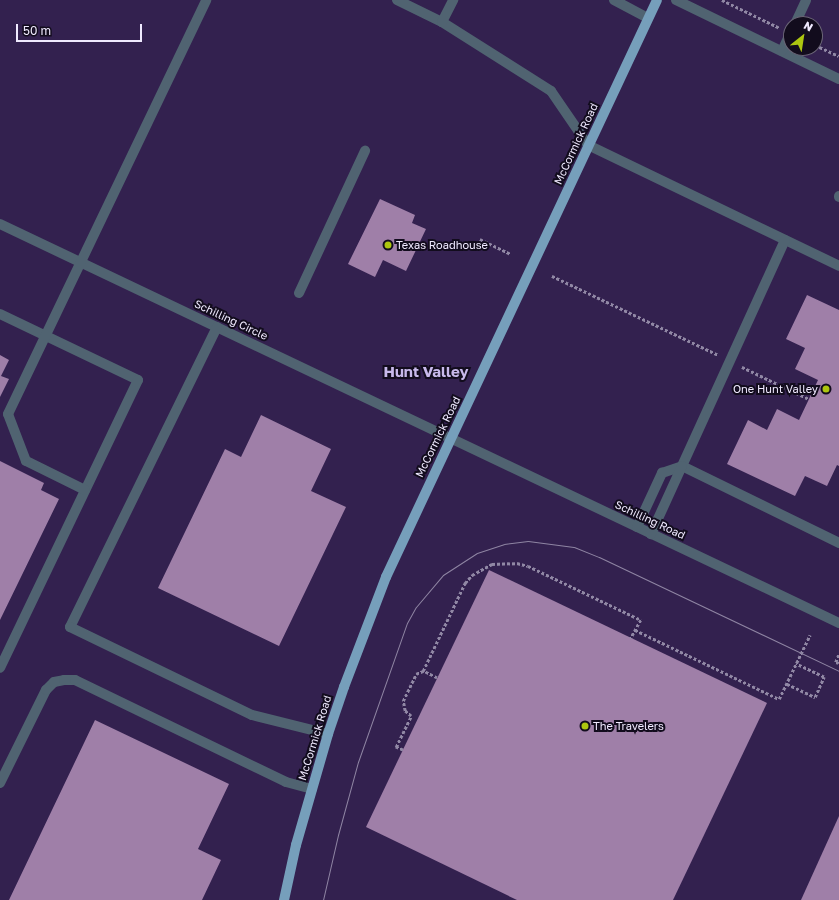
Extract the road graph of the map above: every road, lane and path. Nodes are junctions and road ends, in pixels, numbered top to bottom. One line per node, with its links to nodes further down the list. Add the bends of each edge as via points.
1 (206, 0): 23 (street)
2 (397, 0): 11 (street)
3 (453, 0): 11 (street)
4 (614, 0): 10 (street)
5 (657, 0): 10 (main road, McCormick Road)
6 (676, 0): 14 (street)
7 (722, 0): 12 (path)
8 (806, 0): 9 (street)
9 (799, 16)
10 (648, 18): 17 (main road, McCormick Road)
11 (442, 22): 17 (street, via 551,91)
12 (783, 29)
13 (823, 49): 15 (path)
14 (782, 51): 16 (street)
15 (839, 56)
16 (839, 79)
17 (588, 145): 21 (street); 32 (main road, McCormick Road)
18 (365, 151): 26 (street)
19 (0, 224): 23 (street, Schilling Circle)
20 (480, 239): 22 (path)
21 (784, 240): 24 (street); 30 (street)
22 (511, 254)
23 (81, 262): 28 (street, Schilling Circle); 29 (street)
24 (839, 266)
25 (552, 276): 30 (path)
26 (299, 293)
27 (0, 314): 29 (street)
28 (217, 327): 32 (street, Schilling Circle); 49 (street, via 70,627 252,715)
29 (46, 336): 34 (street, via 8,414 26,461); 34 (street, via 138,380)
30 (730, 361): 31 (path); 33 (street)
31 (809, 399)
32 (451, 438): 35 (street, Schilling Road); 49 (main road, McCormick Road, via 386,577)
33 (682, 466): 35 (street, via 662,473); 36 (street); 37 (street)
34 (85, 490): 45 (street)
35 (637, 527): 36 (street, Schilling Road)
36 (651, 534): 38 (street, Schilling Road)
37 (839, 544)
38 (839, 623)
39 (635, 630): 41 (path); 46 (path, via 640,620 528,566 517,563 492,564 472,574 464,583); 48 (path, via 780,699)
40 (810, 635): 44 (path)
41 (631, 638)
42 (839, 655): 43 (path, via 836,662)
43 (839, 663)
44 (796, 664): 48 (path); 48 (path, via 824,677 815,697)
45 (0, 668)
46 (423, 671): 47 (path); 50 (path, via 416,674 402,701 405,711 411,716 396,747)
47 (437, 678)
48 (787, 684)
49 (328, 734): 52 (main road, McCormick Road)
50 (403, 750)
51 (0, 783): 52 (street, via 46,690 54,682 75,680 286,782)
52 (312, 789): 53 (main road, McCormick Road)
53 (284, 900)

